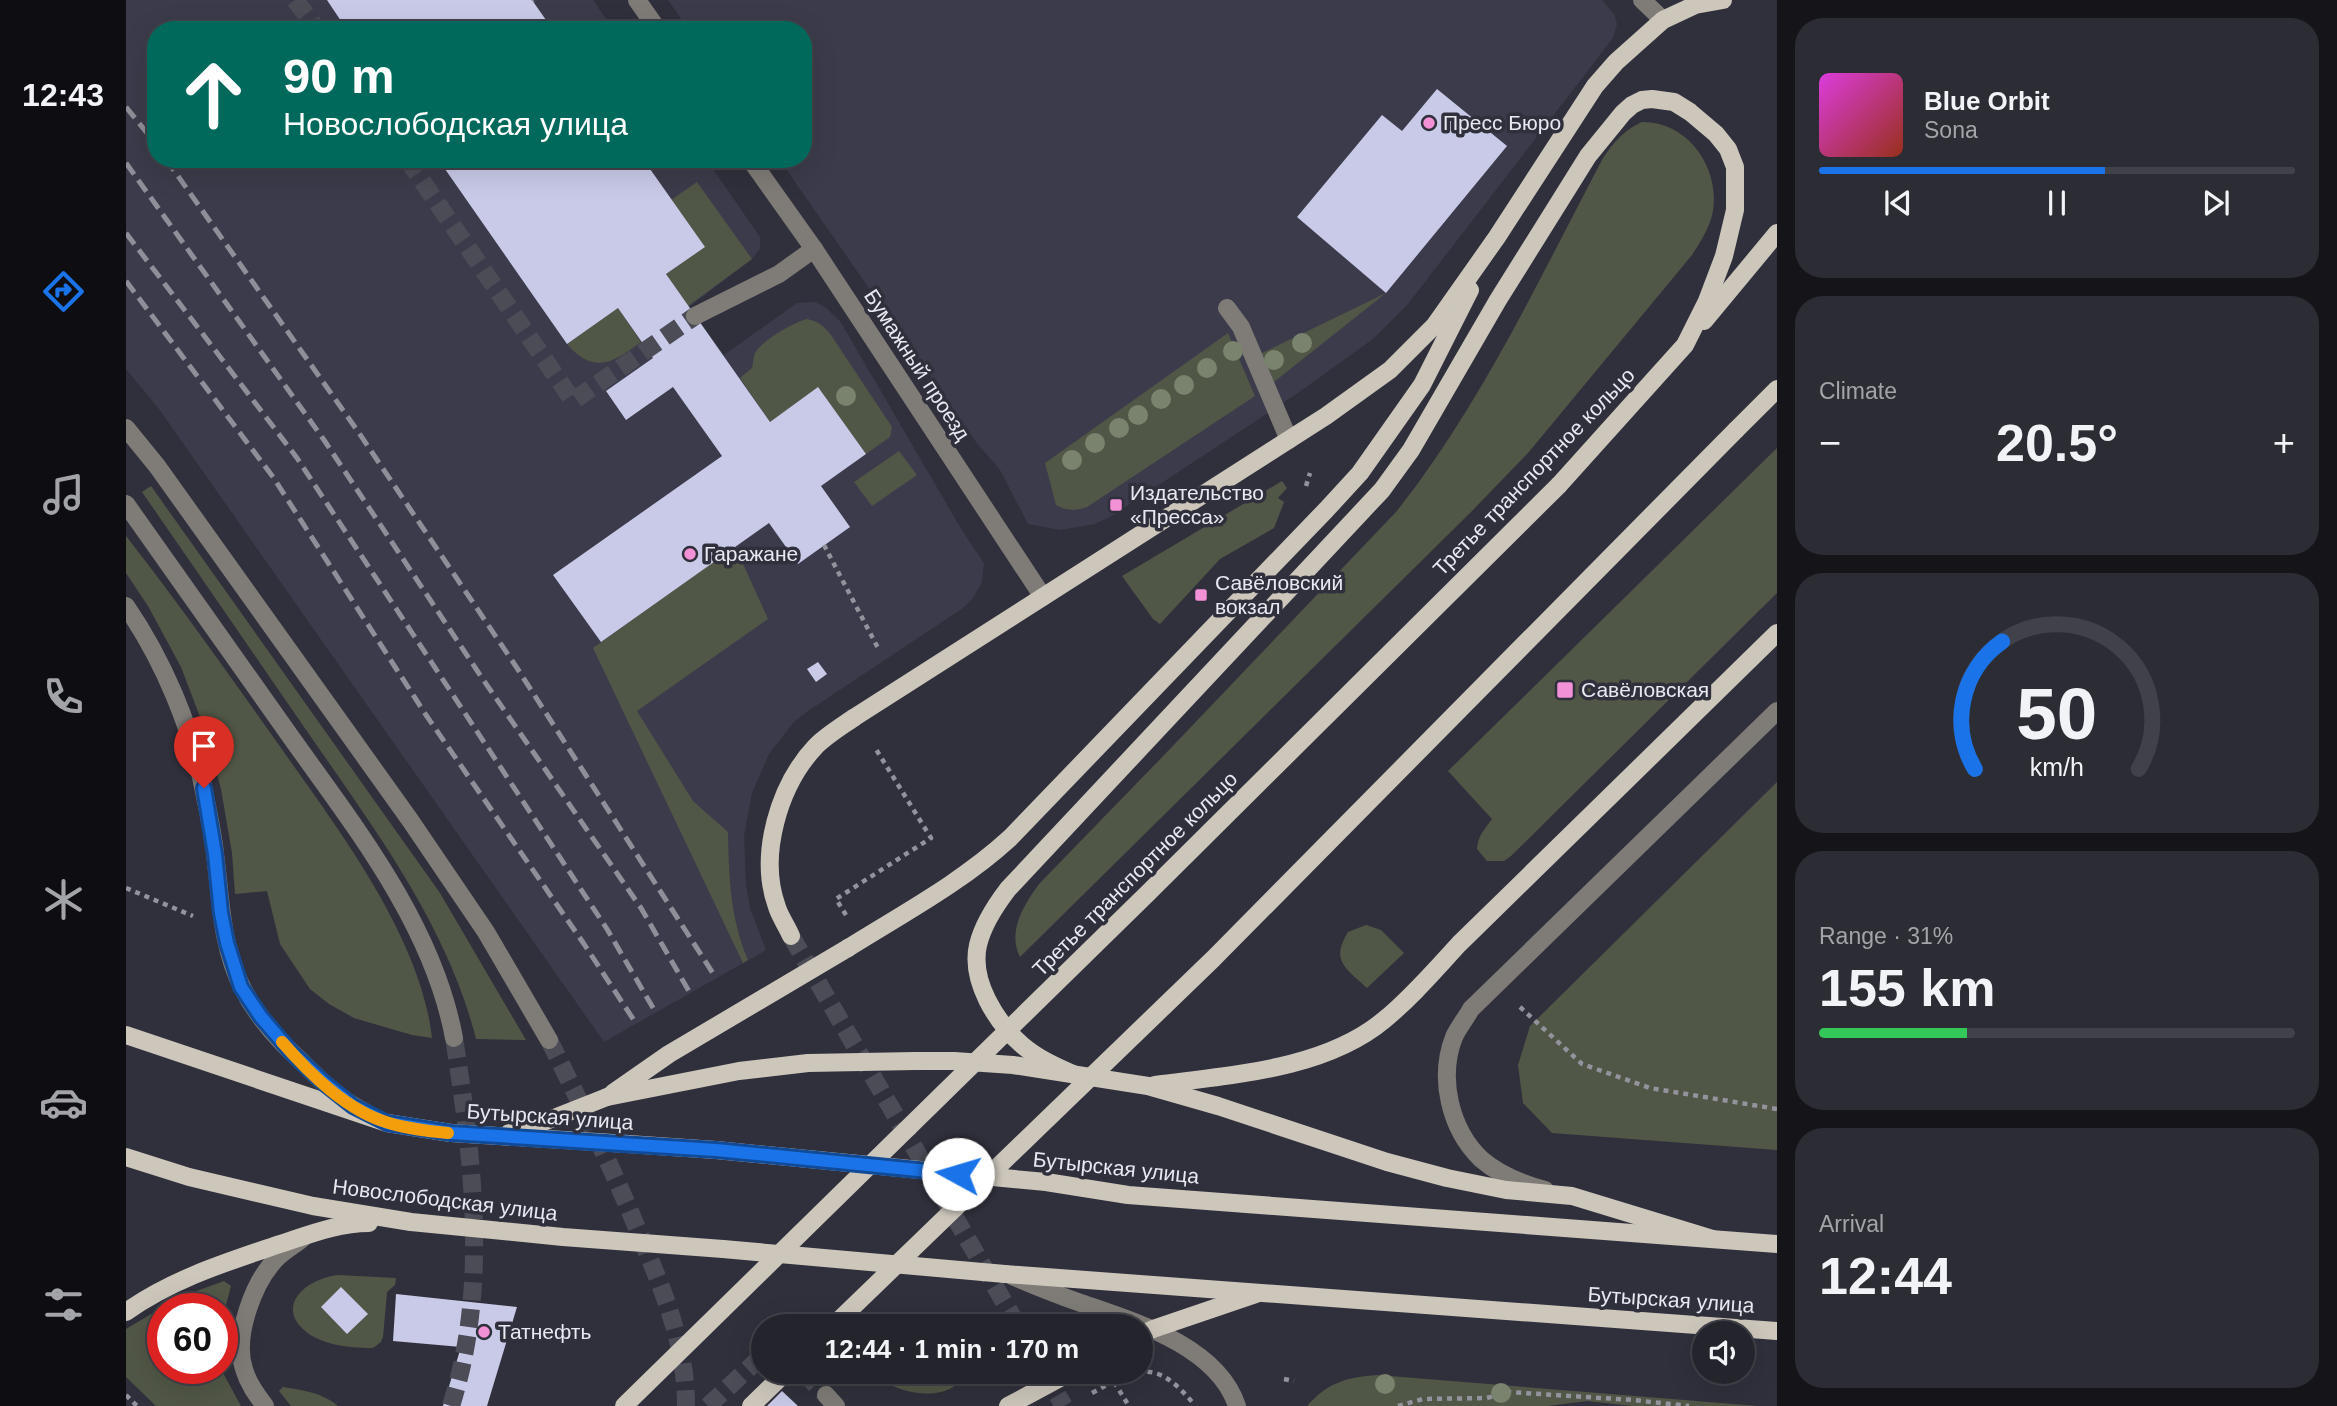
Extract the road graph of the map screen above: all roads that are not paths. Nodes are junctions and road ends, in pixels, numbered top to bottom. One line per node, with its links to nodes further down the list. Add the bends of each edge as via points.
1 (637, 0): 5 (street)
2 (1642, 0): 4 (street)
3 (1723, 0): 4 (main road, via 1695,5)
4 (1663, 20): 8 (main road, via 1595,86)
5 (652, 21)
6 (756, 168): 9 (street, Бумажный проезд)
7 (1777, 233): 12 (main road)
8 (1496, 237): 17 (main road, via 1411,351 1368,387); 29 (main road, bridge, via 1422,385 1360,473 1010,838 946,888)
9 (814, 249): 11 (street, via 779,274); 19 (street, Бумажный проезд)
10 (1227, 308): 17 (street, via 1241,327)
11 (695, 316)
12 (1669, 364): 27 (main road, via 1696,324 1724,256 1735,210 1735,167 1728,149 1704,123 1674,102 1652,99 1623,113 1588,156 1412,450 1382,490 994,908 978,948 977,970 984,992 1022,1045); 50 (main road, Третье транспортное кольцо, bridge, via 1559,485)
13 (1777, 389): 16 (main road)
14 (1777, 400): 16 (main road)
15 (126, 428): 26 (street, via 410,820 486,932)
16 (1736, 430): 42 (main road, bridge, via 1213,959)
17 (1289, 440): 19 (main road)
18 (126, 504): 25 (street, via 367,845 423,947 441,988)
19 (1043, 597): 23 (main road, via 833,732 801,766 785,793 771,853 771,884)
20 (126, 606): 30 (street, via 145,634 184,720 204,788 221,913 241,987 271,1030 324,1083 353,1106)
21 (1777, 633): 28 (main road, via 1383,1021 1354,1040 1303,1061)
22 (1777, 710): 33 (street, via 1471,1009 1454,1038 1446,1072 1450,1105 1460,1130 1481,1159 1508,1177)
23 (791, 936)
24 (126, 1035): 30 (main road)
25 (454, 1038)
26 (549, 1040)
27 (1073, 1074): 28 (main road); 29 (main road, bridge, via 954,1061 808,1063 739,1071)
28 (1148, 1086): 33 (main road, via 1447,1178)
29 (607, 1097): 31 (main road)
30 (387, 1123): 31 (main road, Бутырская улица)
31 (493, 1137): 36 (main road, Бутырская улица, bridge, via 716,1150 1046,1182 1128,1195)
32 (126, 1157): 34 (main road, Новослободская улица, via 313,1206)
33 (1572, 1196): 36 (main road)
34 (411, 1222): 35 (main road, via 351,1223); 38 (main road, Новослободская улица)
35 (307, 1235): 41 (main road, via 205,1270); 49 (street, via 264,1274 246,1319 243,1366)
36 (1713, 1239): 37 (main road, Бутырская улица)
37 (1777, 1244)
38 (723, 1250): 39 (main road, Бутырская улица, bridge, via 1005,1274)
39 (1046, 1285): 40 (main road, Бутырская улица); 43 (street)
40 (1264, 1292): 44 (main road); 45 (main road, Бутырская улица)
41 (126, 1312)
42 (846, 1314)
43 (1108, 1314)
44 (1153, 1330)
45 (1777, 1331)
46 (1153, 1335): 53 (street, via 1208,1364 1228,1386)
47 (774, 1384): 51 (main road)
48 (1048, 1384): 52 (main road, bridge)
49 (265, 1406)
50 (624, 1406)
51 (751, 1406)
52 (1007, 1406)
53 (1237, 1406)

